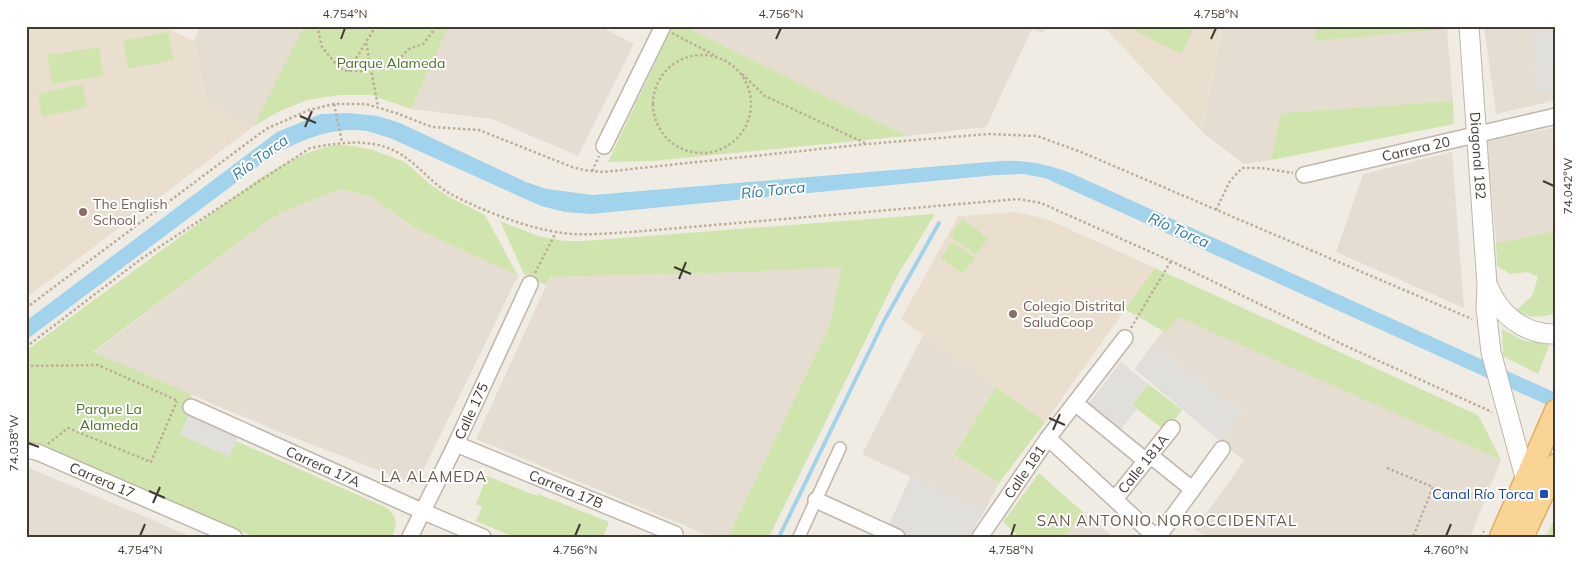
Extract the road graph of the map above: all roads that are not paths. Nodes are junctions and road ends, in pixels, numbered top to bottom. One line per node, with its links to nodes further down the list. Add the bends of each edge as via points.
1 (1469, 26): 4 (street, Diagonal 182)
2 (662, 27): 5 (street)
3 (1556, 116): 4 (street, Carrera 20)
4 (1476, 134): 6 (street, Carrera 20); 8 (street, Diagonal 182)
5 (604, 146)
6 (1304, 175)
7 (530, 284): 16 (street, Calle 175)
8 (1487, 285): 9 (street, Diagonal 182, via 1498,306 1516,323 1538,332); 22 (street, Diagonal 182, via 1487,326 1499,408)
9 (1556, 334)
10 (1125, 338): 11 (street, Calle 181)
11 (1075, 403): 15 (street, Calle 181); 20 (street)
12 (191, 407): 26 (street, Carrera 17A)
13 (1552, 420): 22 (main road)
14 (1172, 428): 20 (street, Calle 181A)
15 (1048, 438): 24 (street); 33 (street, Calle 181)
16 (456, 444): 26 (street, Calle 175); 27 (street, Carrera 17B)
17 (840, 448): 25 (street)
18 (1222, 449): 23 (street)
19 (32, 451): 28 (street, Carrera 17)
20 (1148, 459): 23 (street); 24 (street, Calle 181A)
21 (1556, 465): 35 (main road)
22 (1526, 481): 34 (main road)
23 (1192, 489): 24 (street, via 1156,535)
24 (1115, 499)
25 (816, 500): 31 (street); 32 (street)
26 (424, 512): 29 (street, Calle 175); 30 (street, Carrera 17A)
27 (675, 534)
28 (234, 537)
29 (410, 537)
30 (483, 537)
31 (799, 537)
32 (897, 537)
33 (980, 537)
34 (1501, 537)
35 (1522, 537)

